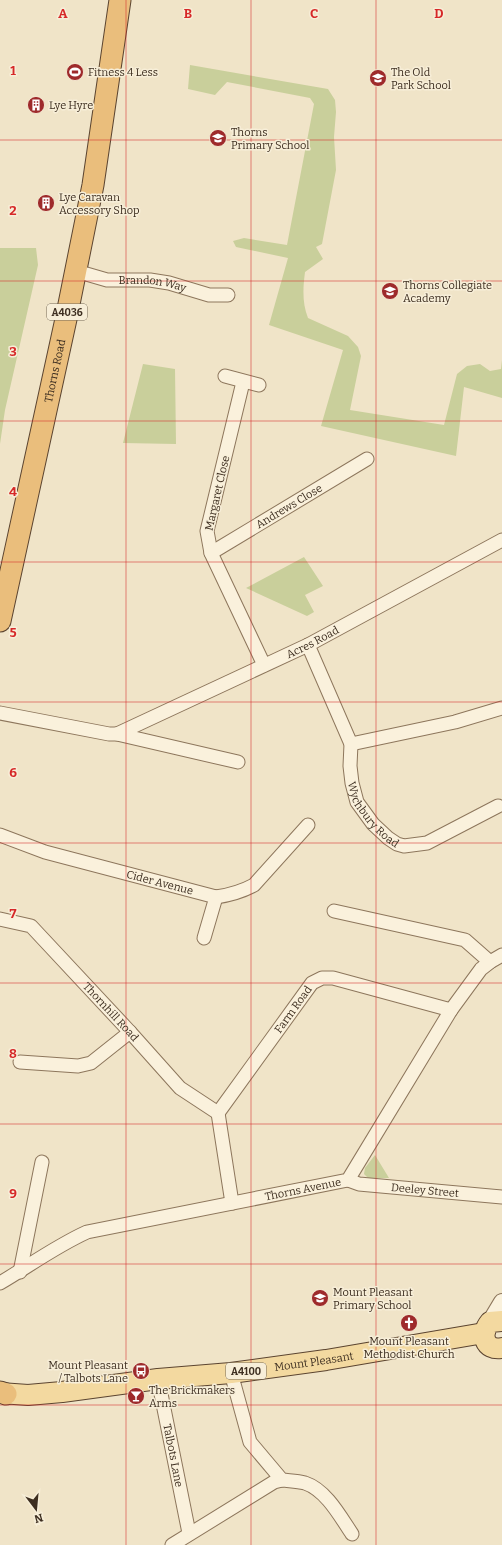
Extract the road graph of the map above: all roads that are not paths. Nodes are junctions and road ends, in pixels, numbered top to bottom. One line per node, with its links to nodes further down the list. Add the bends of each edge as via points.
1 (107, 0): 11 (highway, Thorns Road / A4036, via 79,195)
2 (120, 0): 3 (highway, Thorns Road / A4036, via 93,185)
3 (76, 271): 4 (street, Brandon Way, via 107,280 150,280 209,295); 12 (highway, Thorns Road / A4036)
4 (228, 295)
5 (225, 376): 6 (street)
6 (243, 382): 7 (street); 10 (street, Margaret Close, via 207,531)
7 (259, 385)
8 (367, 459): 10 (street, Andrews Close)
9 (502, 540): 13 (street, Acres Road)
10 (211, 553): 14 (street, Margaret Close)
11 (0, 562)
12 (0, 621)
13 (308, 646): 14 (street, Acres Road); 18 (street, Wychbury Road)
14 (264, 665): 17 (street, Acres Road)
15 (502, 708): 18 (street, via 455,722)
16 (0, 713): 17 (street)
17 (117, 734): 19 (street)
18 (351, 744): 20 (street, Wychbury Road, via 350,766 357,802 373,824 397,844 409,846 426,842)
19 (238, 762)
20 (498, 804)
21 (308, 825): 23 (street, Cider Avenue, via 294,831 254,885 230,895)
22 (0, 835): 23 (street, Cider Avenue, via 45,852)
23 (216, 897): 26 (street)
24 (334, 911): 28 (street, via 465,940)
25 (0, 919): 30 (street, Thornhill Road, via 31,926)
26 (204, 938)
27 (502, 955): 28 (street, Thorns Avenue)
28 (490, 962): 29 (street, Thorns Avenue, via 481,969)
29 (451, 1010): 32 (street, Farm Road, via 333,978 322,978 312,983); 34 (street, Thorns Avenue)
30 (130, 1032): 31 (street, via 91,1063 78,1066); 32 (street, Thornhill Road, via 180,1088)
31 (20, 1062)
32 (218, 1113): 36 (street)
33 (42, 1162): 37 (street)
34 (348, 1180): 35 (street, Deeley Street, via 358,1184); 36 (street, Thorns Avenue)
35 (502, 1197)
36 (232, 1203): 37 (street, Thorns Avenue, via 87,1232 66,1242)
37 (20, 1272): 38 (street, Thorns Avenue)
38 (0, 1283)
39 (502, 1302): 40 (street)
40 (495, 1338): 41 (main road, Mount Pleasant / A4100)
41 (231, 1373): 42 (main road, Mount Pleasant / A4100); 44 (street, via 250,1442)
42 (158, 1379): 43 (main road, Mount Pleasant / A4100, via 62,1392); 45 (street, Talbots Lane)
43 (1, 1394)
44 (282, 1480): 45 (street, via 274,1482); 46 (street, via 306,1484 320,1492)
45 (189, 1533): 47 (street)
46 (352, 1534)
47 (172, 1545)

